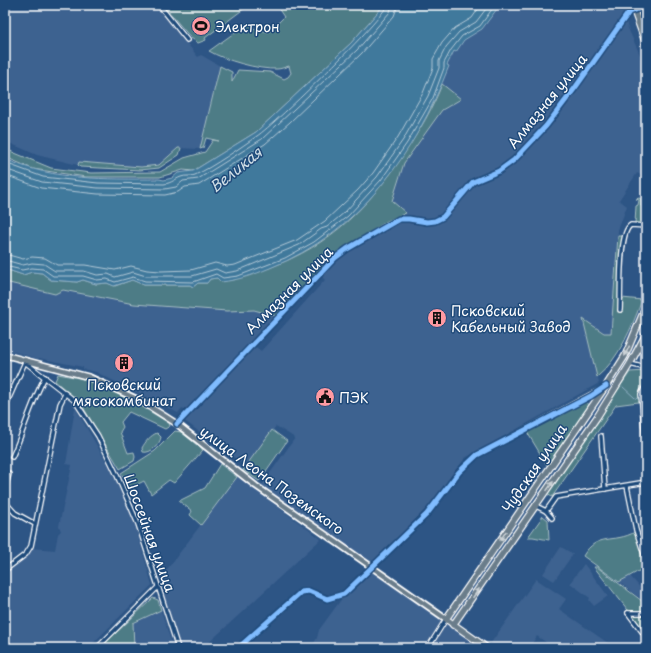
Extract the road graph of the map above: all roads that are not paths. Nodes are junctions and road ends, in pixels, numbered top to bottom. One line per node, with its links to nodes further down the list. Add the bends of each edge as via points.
1 (159, 5): 5 (street)
2 (643, 6): 3 (street); 4 (highway)
3 (633, 7): 6 (highway); 21 (street, Алмазная улица, via 602,53 546,126 514,160 499,171 473,182 443,217 427,222 399,219 335,258)
4 (646, 18)
5 (187, 40)
6 (646, 44)
7 (646, 226): 9 (street, via 631,225 625,232)
8 (646, 306): 10 (highway, Чудская улица)
9 (620, 310)
10 (644, 316): 18 (highway, Чудская улица, one-way to 18, via 625,356)
11 (646, 334): 14 (highway, Чудская улица)
12 (5, 355): 13 (main road, улица Леона Поземского)
13 (25, 362): 16 (street, Шоссейная улица); 20 (street); 21 (main road, улица Леона Поземского, via 98,381 141,401)
14 (630, 364): 15 (street); 26 (highway, Чудская улица)
15 (646, 368)
16 (45, 377): 19 (street, Шоссейная улица); 24 (street, via 37,391)
17 (646, 385): 23 (street, via 641,394)
18 (606, 386): 25 (highway, Чудская улица); 40 (street, via 478,455 459,472 427,514)
19 (65, 394): 38 (street, via 60,404); 42 (street, Шоссейная улица, via 75,401 98,436 98,441 116,473 138,524)
20 (5, 407)
21 (177, 424): 40 (main road, улица Леона Поземского, via 256,486)
22 (601, 436): 33 (street)
23 (646, 451)
24 (12, 457)
25 (556, 457): 26 (highway, via 558,464); 28 (highway, Чудская улица)
26 (565, 464): 29 (highway, Чудская улица)
27 (5, 470): 32 (street, via 9,474)
28 (546, 471): 29 (highway, via 551,468); 44 (highway, Чудская улица, one-way to 44)
29 (557, 475): 35 (highway, Чудская улица, one-way to 29)
30 (646, 482): 31 (street)
31 (627, 486): 33 (street); 39 (street, via 636,530)
32 (5, 489)
33 (605, 489): 36 (street, via 556,497)
34 (5, 502): 38 (street, via 15,513)
35 (536, 506): 36 (street); 45 (highway, Чудская улица, one-way to 35)
36 (546, 511): 37 (street)
37 (552, 518)
38 (35, 524): 41 (street, via 31,546)
39 (646, 560)
40 (371, 566): 44 (main road, улица Леона Поземского); 49 (street, via 349,590 339,596 327,599 312,592 301,592)
41 (5, 570)
42 (158, 587): 47 (street); 48 (street, Шоссейная улица)
43 (646, 614): 46 (street, via 628,613)
44 (446, 619): 45 (highway, улица Леона Поземского); 50 (street)
45 (454, 625): 51 (highway, улица Леона Поземского)
46 (646, 637)
47 (97, 648)
48 (178, 648)
49 (238, 648)
50 (428, 648)
51 (487, 648)

